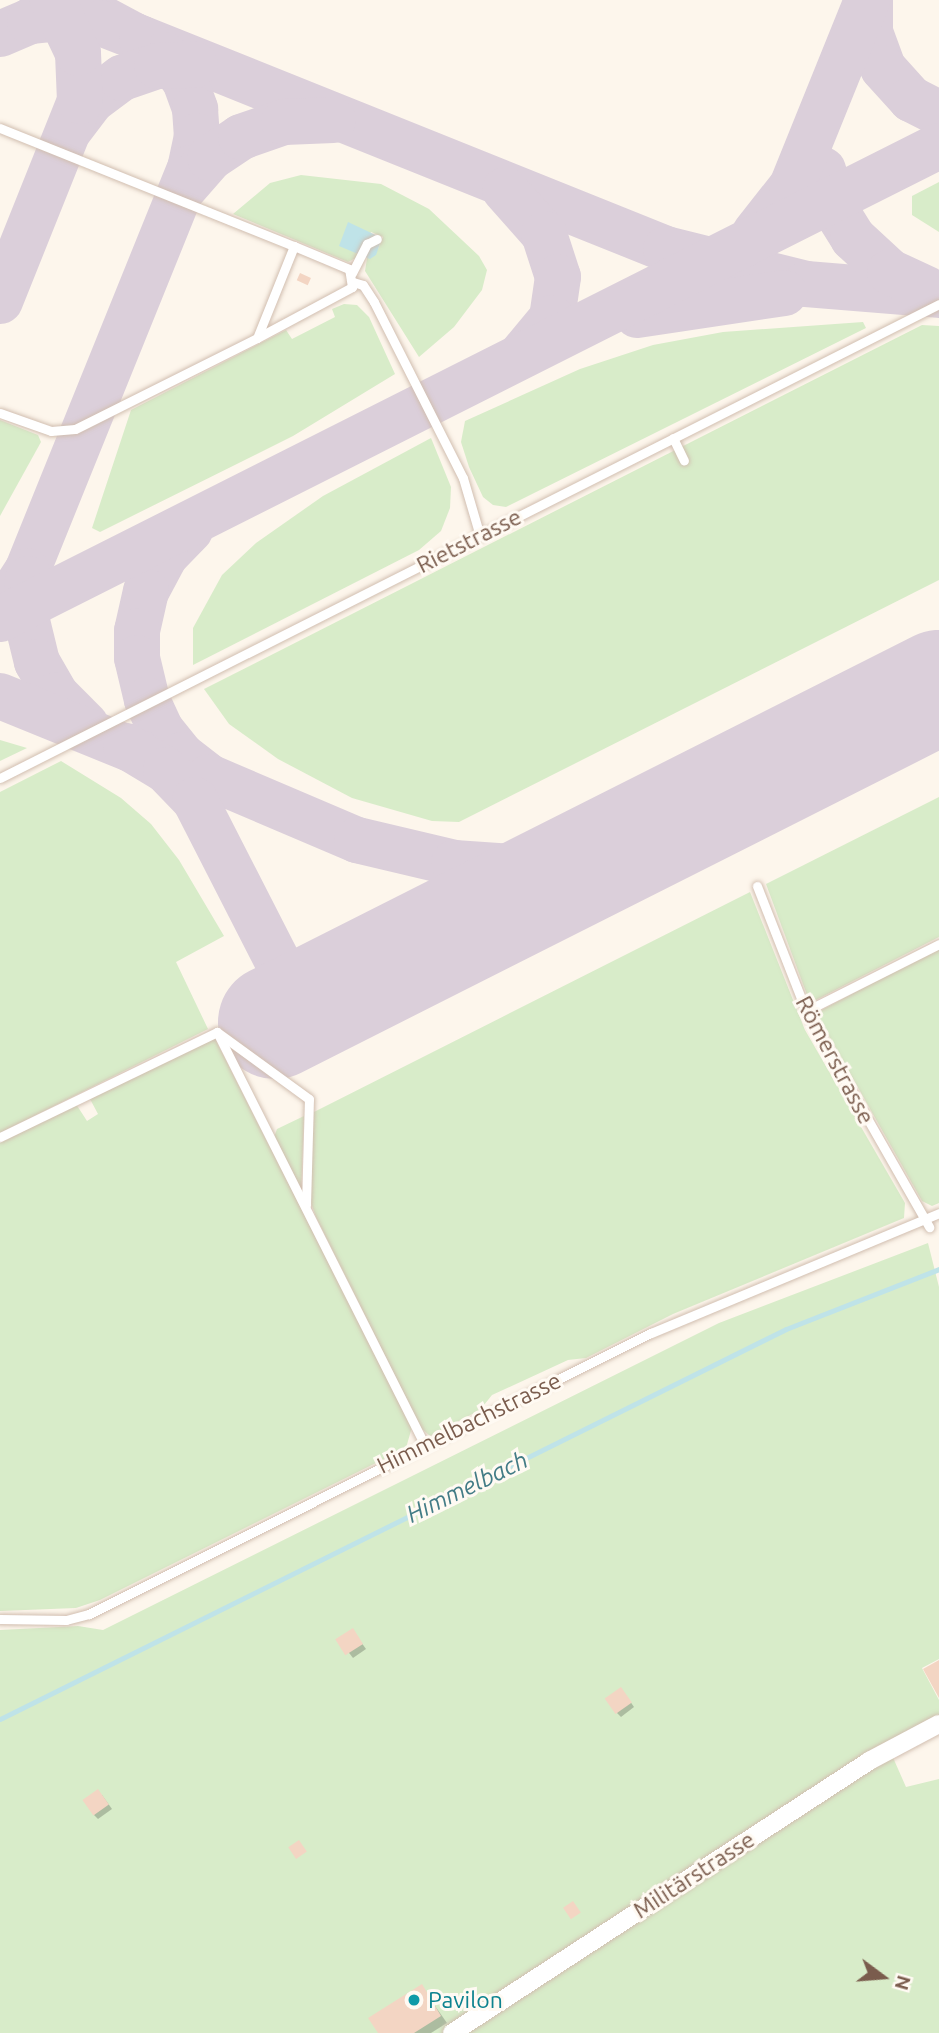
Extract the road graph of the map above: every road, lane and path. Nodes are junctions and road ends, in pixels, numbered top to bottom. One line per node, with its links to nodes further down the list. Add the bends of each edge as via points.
1 (0, 128): 3 (lane)
2 (377, 239): 4 (lane, via 367,244)
3 (294, 246): 4 (lane); 6 (lane)
4 (352, 278): 6 (lane, via 346,294); 10 (lane, via 363,285 373,302 463,478)
5 (939, 304): 8 (lane, Rietstrasse)
6 (257, 338): 7 (lane, via 75,429 51,431)
7 (0, 413)
8 (673, 438): 9 (lane); 10 (lane, Rietstrasse)
9 (684, 461)
10 (480, 536): 11 (lane, Rietstrasse)
11 (0, 778)
12 (757, 886): 14 (lane, Römerstrasse)
13 (939, 944): 14 (lane)
14 (806, 1011): 19 (lane, Römerstrasse)
15 (217, 1032): 16 (lane); 17 (lane); 17 (lane, via 310,1099)
16 (0, 1138)
17 (306, 1205): 20 (lane)
18 (939, 1213): 19 (lane, Himmelbachstrasse)
19 (927, 1223): 20 (lane, Himmelbachstrasse, via 685,1318)
20 (425, 1445): 21 (lane, Himmelbachstrasse, via 89,1614 66,1620)
21 (0, 1619)
22 (939, 1724): 23 (street, Militärstrasse, via 869,1760)
23 (452, 2033)

